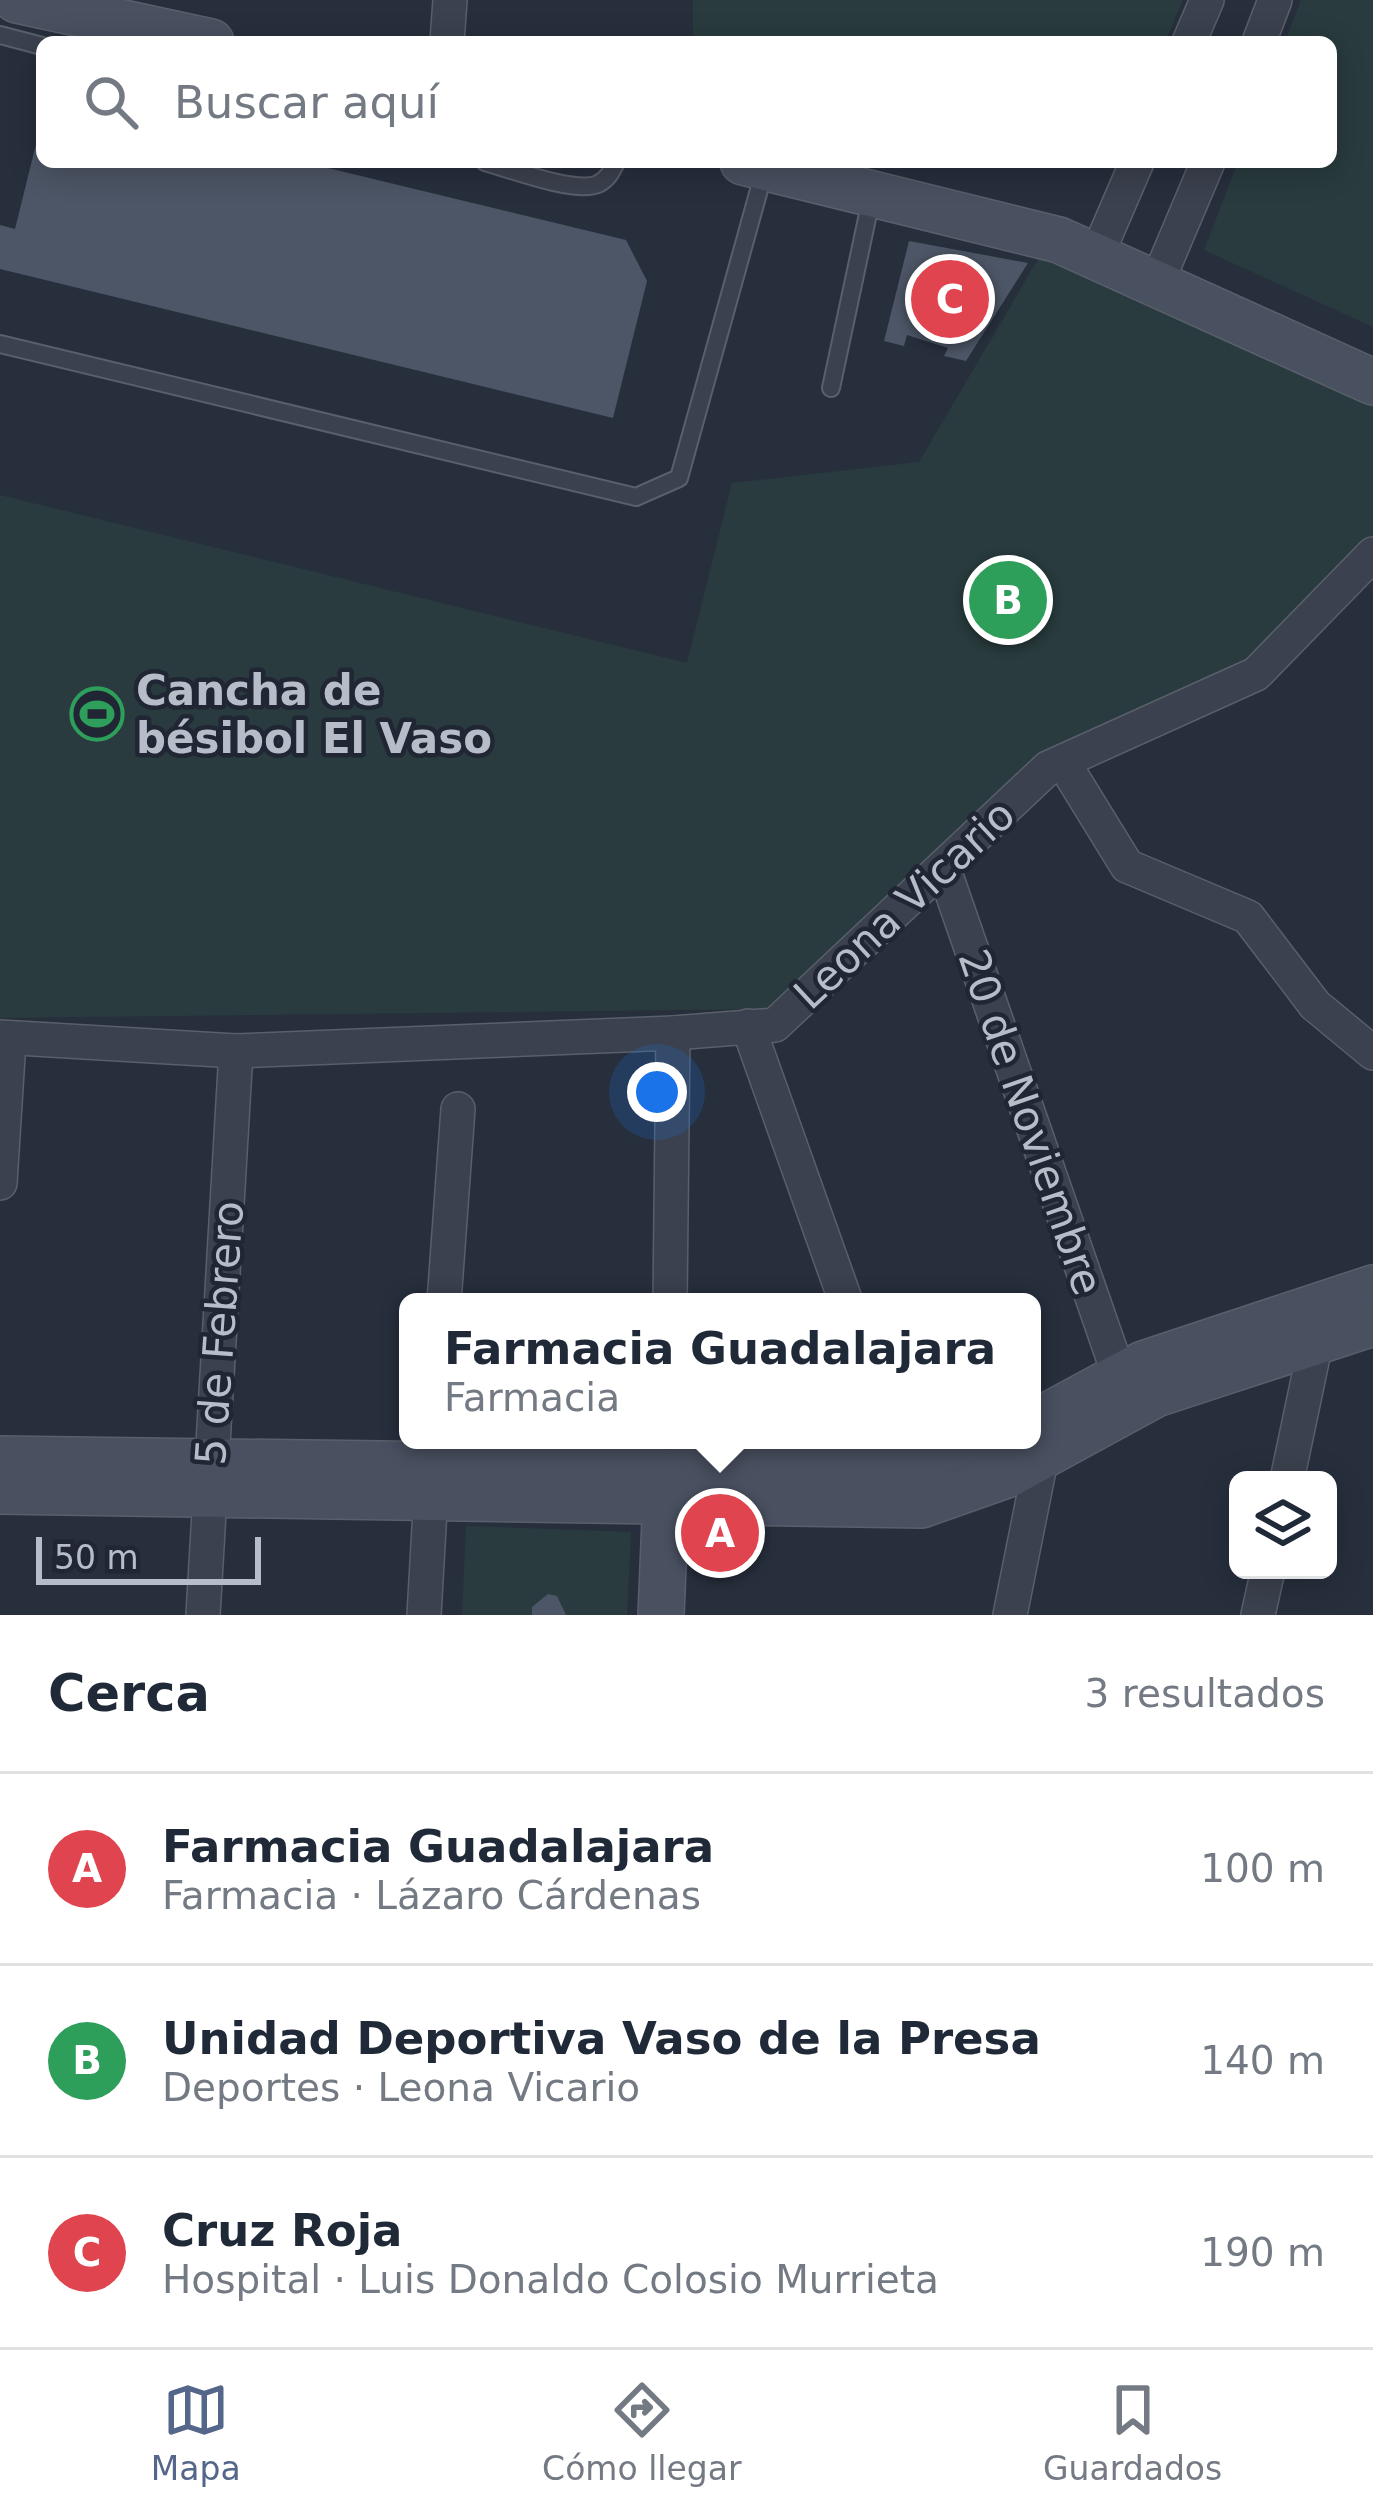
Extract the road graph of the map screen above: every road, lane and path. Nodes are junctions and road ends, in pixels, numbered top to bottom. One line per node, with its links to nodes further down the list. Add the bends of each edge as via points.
1 (450, 0): 6 (street)
2 (1276, 0): 7 (street)
3 (30, 12): 4 (lane); 5 (street)
4 (0, 35)
5 (175, 36)
6 (448, 36)
7 (1261, 36)
8 (507, 168): 9 (lane, via 594,186)
9 (613, 168)
10 (753, 168): 17 (lane, via 679,478 636,497)
11 (766, 168): 14 (street)
12 (1134, 168): 15 (street)
13 (1205, 168): 16 (street)
14 (872, 194): 15 (street, via 1060,240); 19 (lane)
15 (1096, 257): 16 (street)
16 (1156, 285): 18 (street)
17 (0, 344)
18 (1373, 382)
19 (831, 388)
20 (1373, 554): 21 (street, Leona Vicario, via 1256,674)
21 (1063, 762): 22 (street, Leona Vicario); 27 (street, via 1127,866 1248,917 1315,1006)
22 (943, 867): 23 (street, Leona Vicario, via 775,1025); 36 (street, 20 de Noviembre)
23 (748, 1026): 24 (street, Leona Vicario); 33 (street)
24 (674, 1034): 26 (street, Leona Vicario); 32 (street)
25 (4, 1039): 26 (street, Leona Vicario); 29 (street)
26 (236, 1051): 45 (street, 5 de Febrero)
27 (1373, 1053)
28 (458, 1108): 31 (street)
29 (0, 1183)
30 (1373, 1288): 34 (street)
31 (445, 1293)
32 (670, 1293)
33 (842, 1293)
34 (1320, 1323): 35 (street); 36 (street, via 1156,1394); 43 (street)
35 (1373, 1323)
36 (1124, 1392): 37 (street)
37 (1041, 1429)
38 (1023, 1449): 44 (street, via 1009,1474)
39 (1029, 1449): 51 (street)
40 (0, 1459): 45 (street)
41 (432, 1468): 42 (street); 45 (street); 49 (street)
42 (667, 1470): 44 (street); 50 (street)
43 (1289, 1471)
44 (907, 1472)
45 (211, 1478): 46 (street); 48 (street, 5 de Febrero)
46 (0, 1492)
47 (1266, 1579): 52 (street)
48 (203, 1615)
49 (424, 1615)
50 (661, 1615)
51 (1010, 1615)
52 (1258, 1615)

